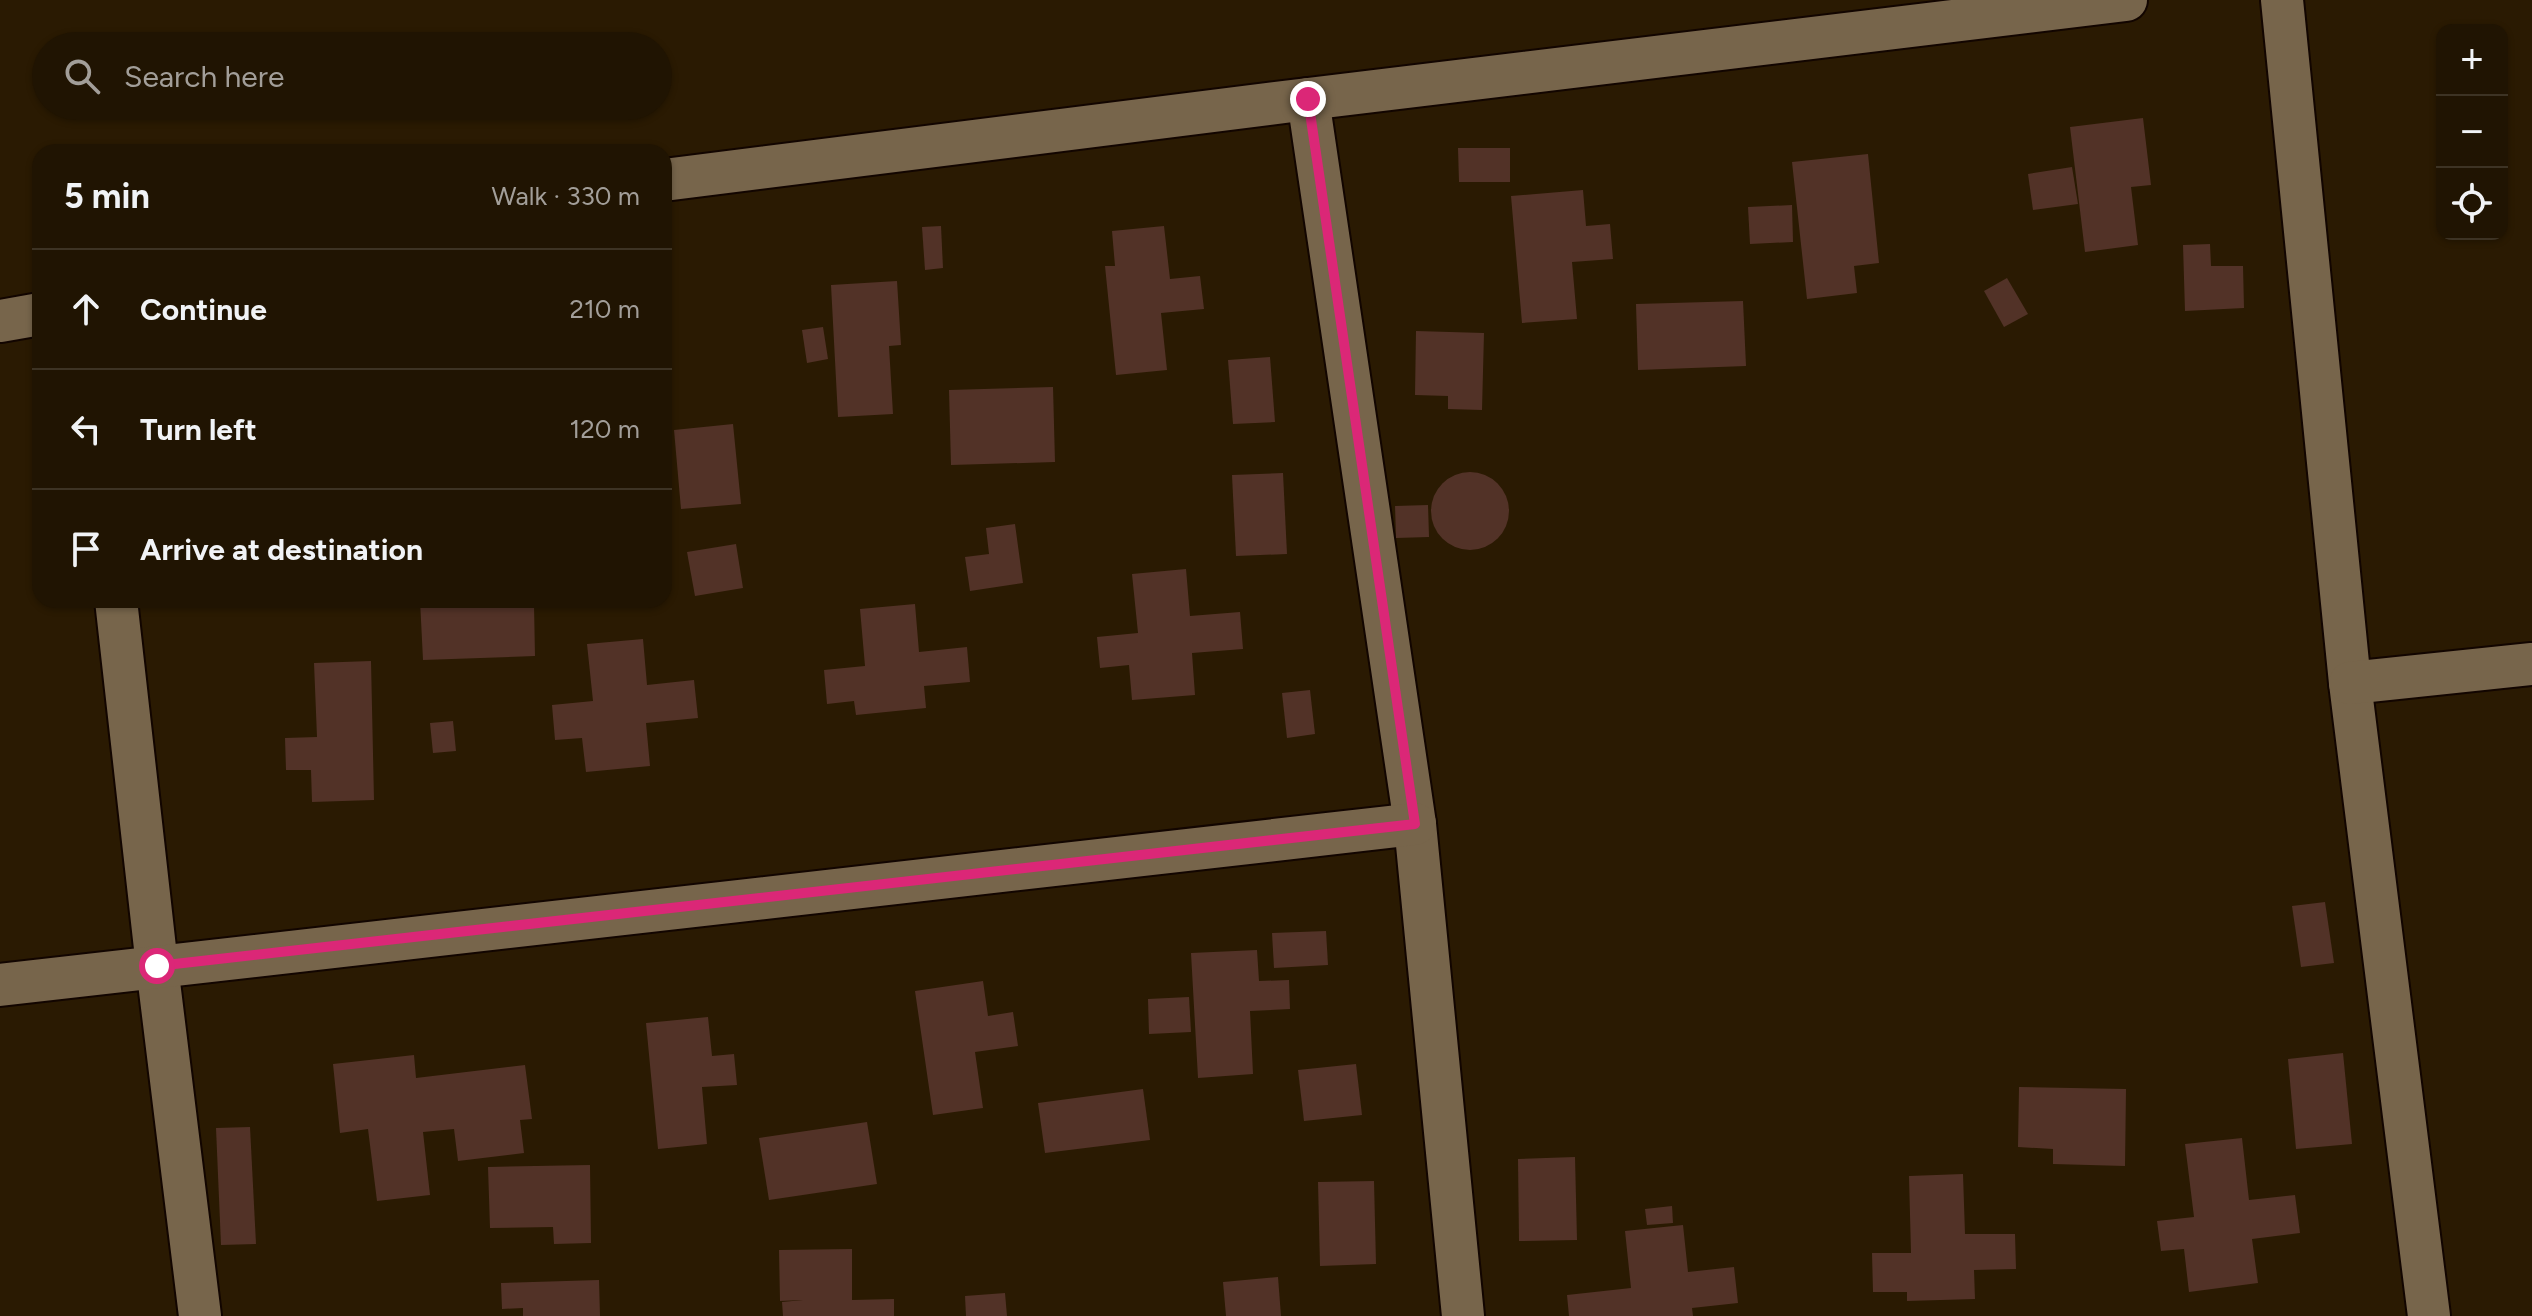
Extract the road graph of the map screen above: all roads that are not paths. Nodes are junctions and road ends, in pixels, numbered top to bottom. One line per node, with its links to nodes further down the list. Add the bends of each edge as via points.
1 (2126, 0): 3 (street)
2 (2282, 0): 9 (street)
3 (1308, 99): 4 (street); 10 (street)
4 (672, 179)
5 (32, 315): 6 (street)
6 (0, 321)
7 (117, 608): 11 (street)
8 (2532, 664): 9 (street)
9 (2350, 683): 15 (street)
10 (1415, 824): 11 (street); 14 (street)
11 (157, 966): 12 (street); 13 (street)
12 (0, 985)
13 (200, 1316)
14 (1463, 1316)
15 (2429, 1316)

